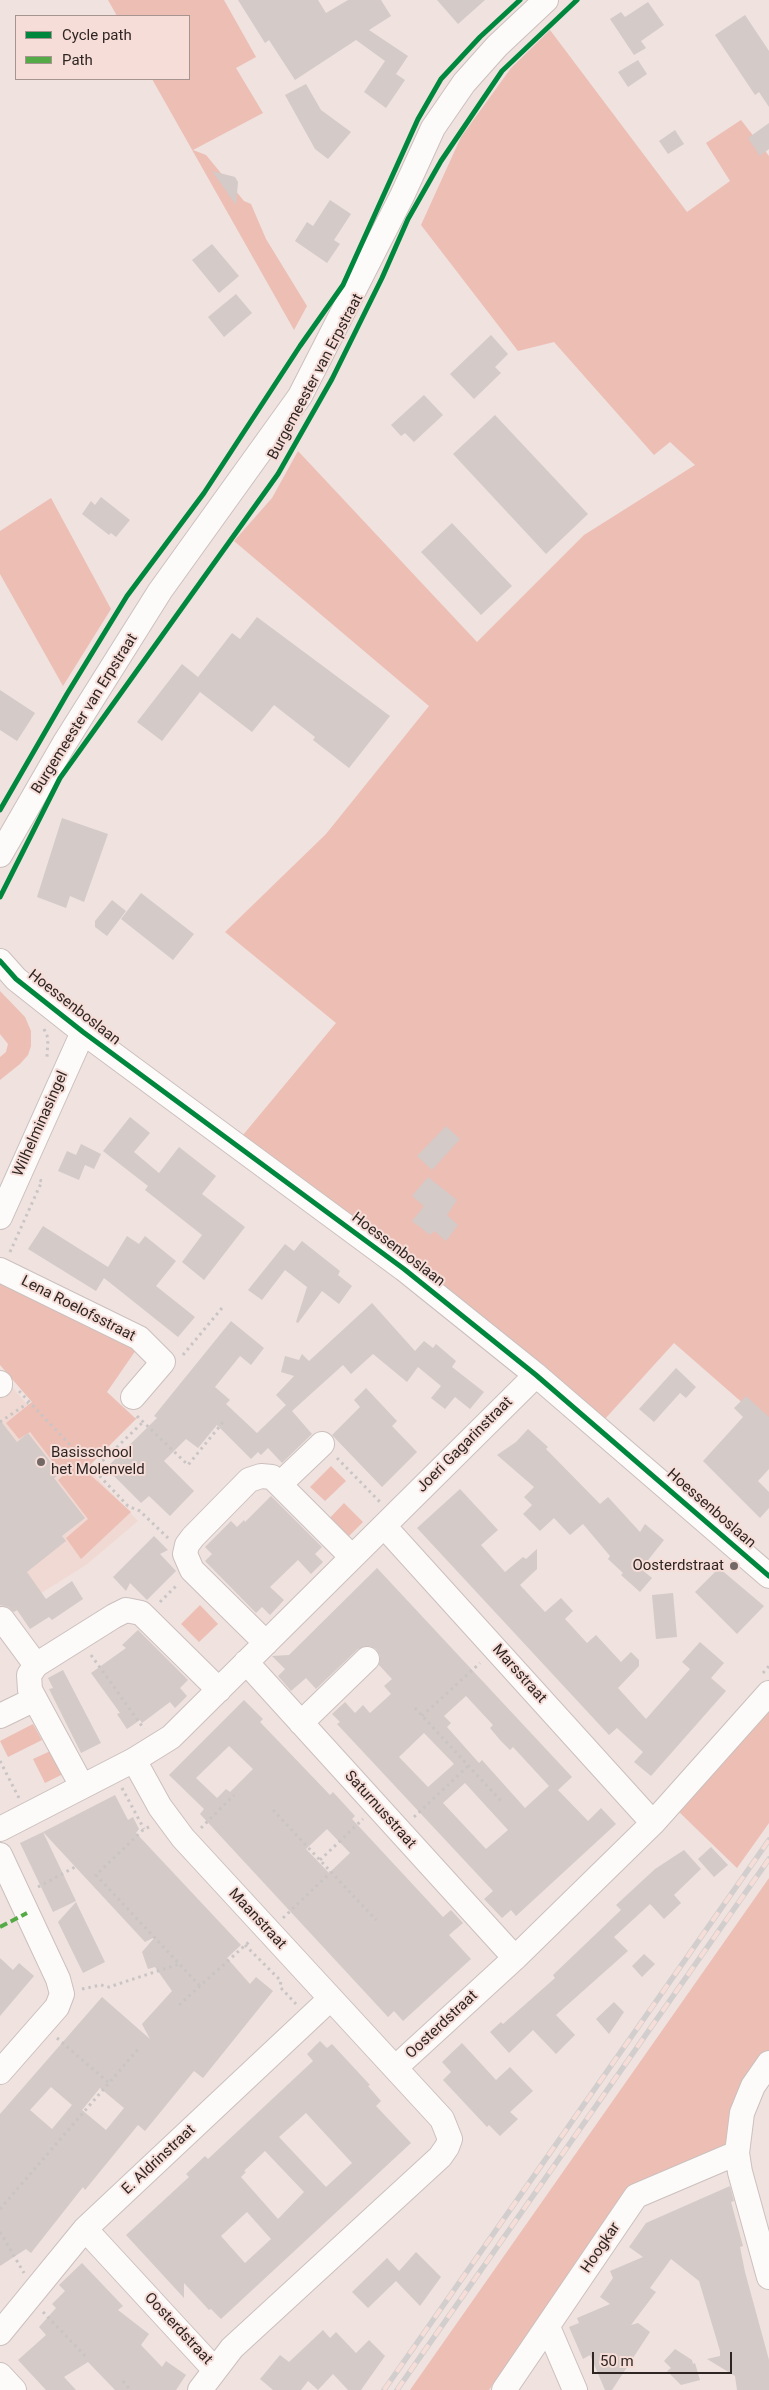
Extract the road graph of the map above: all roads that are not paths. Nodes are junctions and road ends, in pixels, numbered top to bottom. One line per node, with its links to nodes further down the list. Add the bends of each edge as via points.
1 (546, 0): 2 (street, Burgemeester van Erpstraat, via 497,46 464,83 433,128 300,396 160,591 64,744)
2 (0, 855)
3 (0, 961): 4 (street, Hoessenboslaan, via 16,979)
4 (83, 1032): 5 (street, Wilhelminasingel); 7 (street, Hoessenboslaan, via 404,1269)
5 (0, 1216)
6 (0, 1270): 8 (street, Lena Roelofsstraat, via 139,1338 162,1361)
7 (536, 1375): 11 (street, Joeri Gagarinstraat); 13 (street, Hoessenboslaan)
8 (133, 1396)
9 (322, 1444): 10 (street)
10 (280, 1484): 12 (street); 15 (street, via 261,1476 249,1480 187,1545 189,1562)
11 (389, 1521): 12 (street, Joeri Gagarinstraat); 26 (street, Marsstraat, via 496,1649)
12 (352, 1557): 15 (street, Joeri Gagarinstraat)
13 (769, 1576)
14 (2, 1619): 18 (street)
15 (266, 1643): 17 (street, Joeri Gagarinstraat)
16 (368, 1660): 23 (street)
17 (246, 1662): 19 (street, Joeri Gagarinstraat); 23 (street, Saturnusstraat)
18 (36, 1665): 19 (street, via 126,1610 141,1613); 21 (street, via 29,1675 30,1690)
19 (218, 1690): 24 (street, Joeri Gagarinstraat, via 171,1737)
20 (769, 1693): 26 (street, Oosterdstraat)
21 (35, 1698): 22 (street); 25 (street)
22 (0, 1716)
23 (302, 1723): 29 (street, Saturnusstraat)
24 (134, 1760): 25 (street, Joeri Gagarinstraat); 30 (street, Maanstraat, via 186,1842)
25 (82, 1786): 27 (street, Joeri Gagarinstraat)
26 (653, 1823): 29 (street, Oosterdstraat)
27 (0, 1829)
28 (0, 1855): 33 (street, via 62,1994 56,2007)
29 (515, 1958): 32 (street, Oosterdstraat)
30 (330, 1999): 32 (street, Maanstraat); 35 (street, E. Aldrinstraat)
31 (769, 2063): 34 (street, via 753,2086 742,2113)
32 (395, 2068): 39 (street, Oosterdstraat, via 442,2119 450,2139 447,2147 440,2157 232,2348)
33 (0, 2072)
34 (737, 2152): 36 (street); 37 (street, Hoogkar, via 636,2196)
35 (85, 2229): 38 (street, E. Aldrinstraat); 39 (street, Oosterdstraat)
36 (769, 2277)
37 (548, 2327): 43 (street, Hoogkar); 44 (street)
38 (0, 2333)
39 (215, 2370): 42 (street)
40 (0, 2375): 41 (street)
41 (14, 2390)
42 (200, 2390)
43 (504, 2390)
44 (575, 2390)

